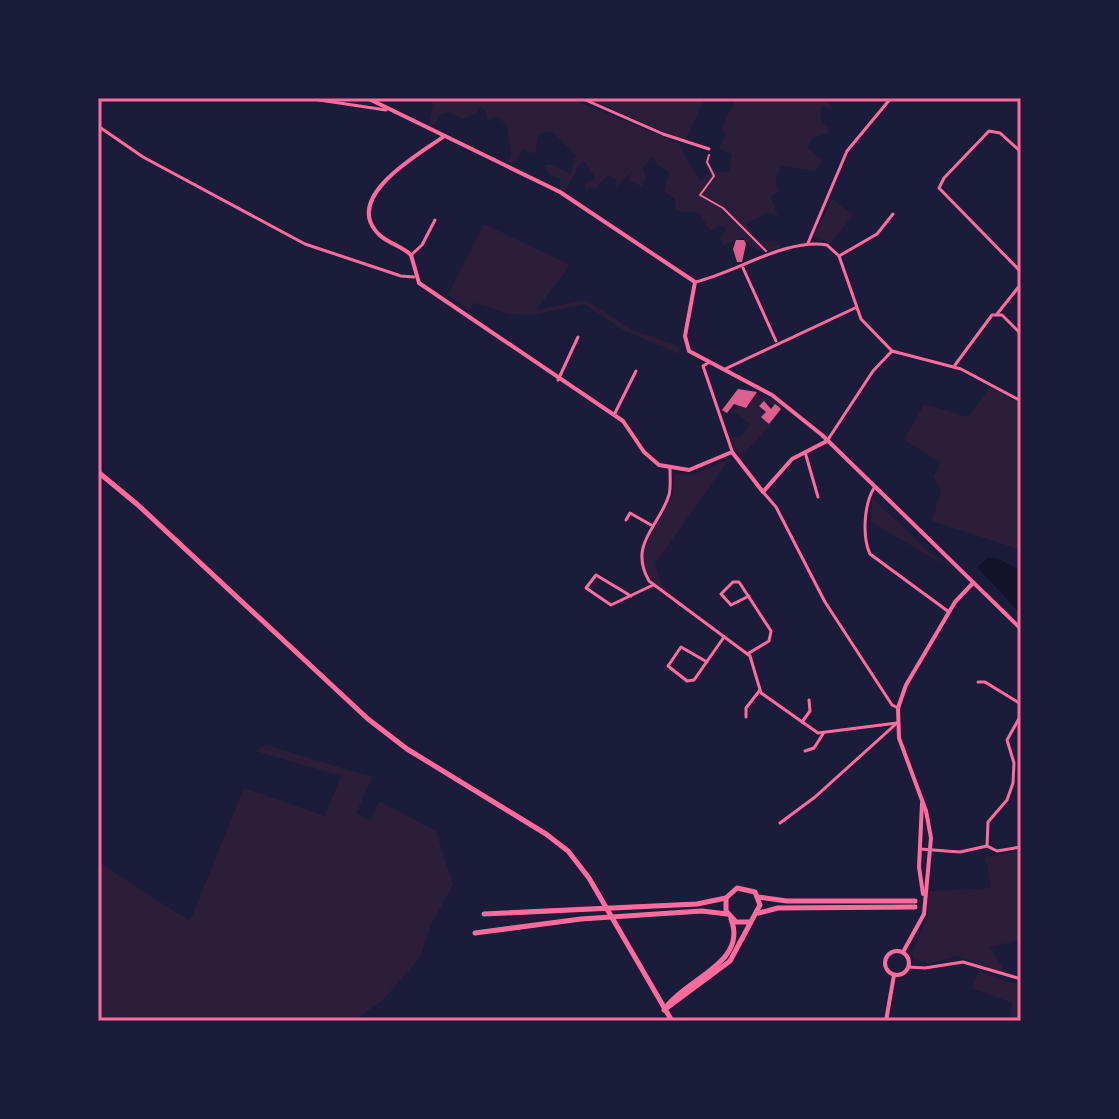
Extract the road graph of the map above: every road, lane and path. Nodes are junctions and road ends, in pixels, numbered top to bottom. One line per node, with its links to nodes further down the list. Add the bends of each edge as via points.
1 (306, 98): 5 (street)
2 (367, 98): 5 (street)
3 (581, 98): 8 (street)
4 (891, 98): 12 (street, via 844,156)
5 (386, 110): 7 (street)
6 (98, 126): 18 (street, via 143,157 305,244)
7 (443, 137): 13 (street, via 392,171 370,210 374,230); 19 (street, via 560,192)
8 (709, 149): 15 (path, via 707,162 714,176 700,195 723,208 766,251 759,253)
9 (1021, 152): 17 (street, via 998,131 989,131 939,188)
10 (893, 214): 14 (street, via 877,234)
11 (435, 220): 13 (street)
12 (808, 243): 14 (street, via 830,247); 15 (street)
13 (411, 255): 18 (street)
14 (839, 256): 21 (street)
15 (761, 259): 16 (street)
16 (743, 268): 19 (street); 25 (street)
17 (1021, 272)
18 (414, 277): 31 (street)
19 (695, 282): 27 (street, via 685,341 692,354)
20 (1021, 284): 22 (street)
21 (855, 308): 25 (street); 26 (street)
22 (997, 314): 23 (street); 28 (street, via 990,316)
23 (1021, 334)
24 (578, 337): 31 (street)
25 (777, 342): 30 (street)
26 (892, 351): 28 (street); 34 (street)
27 (708, 363): 30 (street); 35 (street, via 703,366)
28 (954, 367): 32 (street)
29 (636, 371): 33 (street)
30 (724, 371): 34 (street, via 780,400)
31 (558, 380): 33 (street)
32 (1021, 401)
33 (614, 415): 37 (street, via 648,457)
34 (827, 441): 36 (street); 39 (street)
35 (732, 452): 37 (street, via 700,467); 40 (street)
36 (805, 452): 40 (street); 41 (street)
37 (670, 469): 43 (street, via 670,492)
38 (98, 472): 82 (main road, via 368,719 556,841 580,865)
39 (874, 488): 44 (street); 48 (street, via 868,499 870,554)
40 (763, 492): 57 (street, via 825,602)
41 (818, 497)
42 (626, 520): 43 (street, via 630,513)
43 (651, 525): 45 (street, via 641,557)
44 (973, 583): 48 (street); 49 (street)
45 (653, 585): 46 (street); 50 (street)
46 (631, 596): 46 (street, via 609,605 586,588 596,575)
47 (749, 596): 47 (street, via 736,581 721,594 731,605); 51 (street, via 772,636)
48 (949, 612): 57 (street)
49 (1021, 629)
50 (724, 637): 51 (street); 52 (street)
51 (748, 654): 54 (street)
52 (707, 662): 52 (street, via 691,681 668,666 681,647)
53 (978, 682): 56 (street)
54 (760, 690): 59 (street, via 746,708); 60 (street)
55 (809, 700): 60 (street, via 810,711)
56 (1021, 704)
57 (898, 708): 61 (street)
58 (1021, 715): 66 (street, via 1007,738 1013,787 988,822)
59 (746, 717)
60 (802, 722): 62 (street)
61 (897, 723): 62 (street); 64 (street); 65 (street)
62 (823, 734): 63 (street)
63 (805, 751)
64 (922, 801): 68 (street); 69 (street)
65 (780, 823)
66 (987, 846): 67 (street, via 997,851); 69 (street, via 960,852)
67 (1021, 847)
68 (920, 849): 69 (street); 72 (street)
69 (931, 850): 72 (street)
70 (758, 897): 71 (main road, via 740,887); 74 (main road); 74 (main road, via 915,904 778,908)
71 (726, 898): 73 (main road, via 697,904); 75 (main road)
72 (924, 899): 78 (street, via 920,926)
73 (484, 914)
74 (758, 914): 76 (main road)
75 (729, 916): 76 (main road); 77 (main road, via 702,911 581,919); 82 (main road, via 735,938 728,954)
76 (749, 922): 82 (main road, via 725,966)
77 (475, 933)
78 (903, 952): 79 (street); 80 (street, via 886,958 885,966)
79 (908, 967): 80 (street); 81 (street, via 963,962)
80 (894, 975): 84 (street)
81 (1021, 979)
82 (664, 1010): 83 (main road)
83 (674, 1021)
84 (886, 1021)

